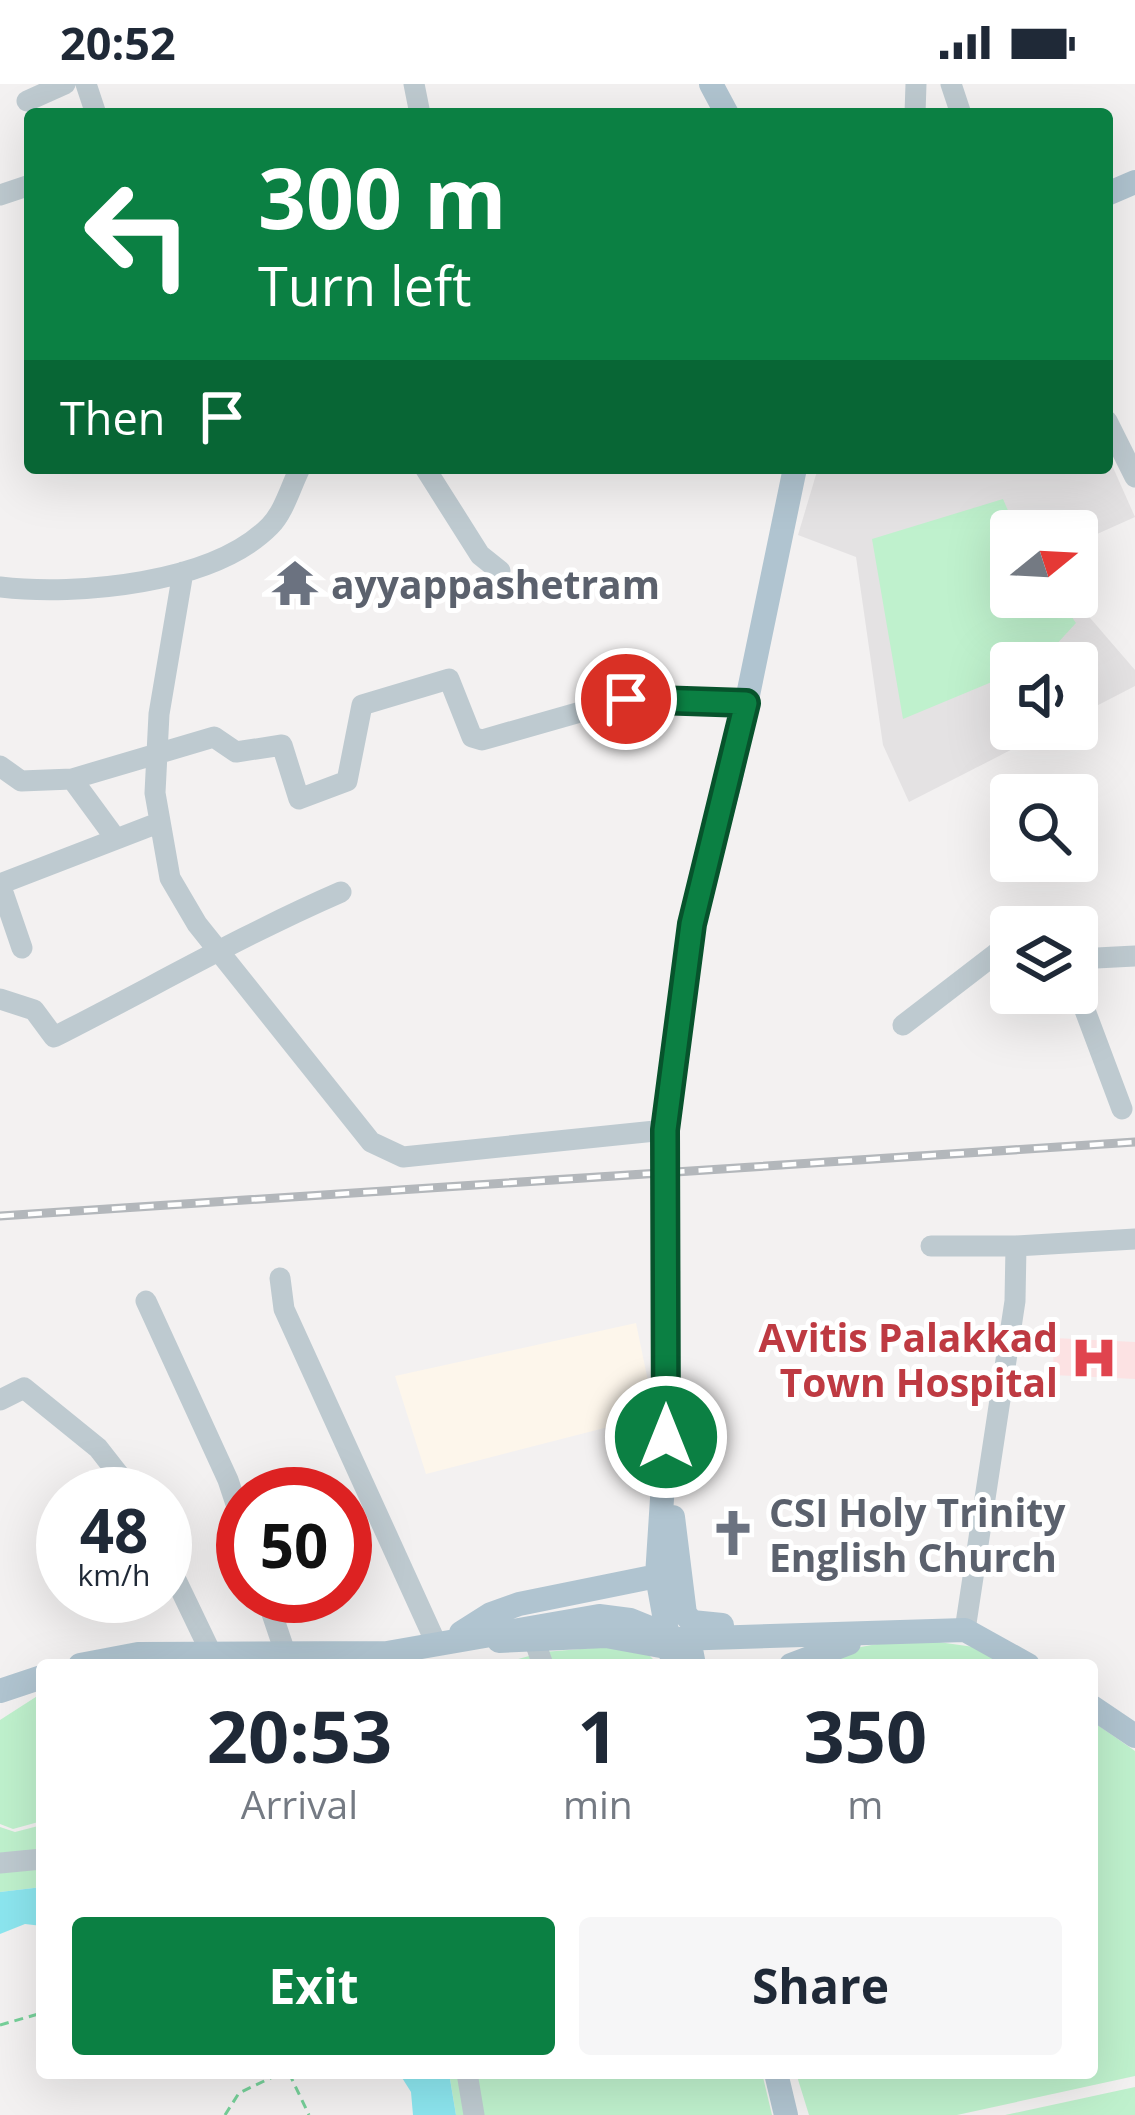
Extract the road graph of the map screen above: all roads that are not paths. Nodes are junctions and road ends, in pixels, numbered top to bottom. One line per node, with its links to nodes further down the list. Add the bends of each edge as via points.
1 (65, 84): 2 (street)
2 (27, 100)
3 (1113, 433): 7 (street)
4 (296, 474): 9 (street, via 274,522 226,558)
5 (428, 474): 8 (street, via 480,555)
6 (794, 474): 11 (main road)
7 (1135, 477)
8 (500, 571)
9 (183, 572): 10 (street); 12 (street)
10 (0, 587)
11 (746, 703): 12 (street, via 626,699 482,740 472,737 449,679 362,705 347,782 298,799 282,745 236,752 214,737); 27 (main road, via 692,924)
12 (149, 754): 14 (street); 15 (street)
13 (0, 766): 14 (street, via 21,781)
14 (72, 779): 16 (street)
15 (148, 826): 16 (street); 19 (street)
16 (116, 839): 18 (street, via 0,884)
17 (341, 892): 19 (street)
18 (22, 948)
19 (208, 956): 23 (street, via 54,1036 34,1010); 27 (street, via 371,1142 403,1157)
20 (1135, 956): 22 (street)
21 (990, 958): 25 (street)
22 (1098, 960)
23 (0, 998)
24 (1087, 1014): 26 (street)
25 (902, 1025)
26 (1122, 1109)
27 (665, 1139): 34 (main road, bridge)
28 (1135, 1239): 30 (street)
29 (931, 1246): 30 (street)
30 (1016, 1246): 41 (street, via 1015,1301)
31 (280, 1278): 42 (street, via 284,1309)
32 (146, 1301): 36 (street)
33 (0, 1400): 35 (street, via 24,1388)
34 (666, 1437): 37 (main road); 40 (main road, via 680,1603 692,1622 844,1622)
35 (113, 1467)
36 (222, 1467)
37 (656, 1576): 42 (main road, via 519,1604); 43 (main road)
38 (192, 1613): 44 (street)
39 (275, 1623): 46 (street)
40 (892, 1630): 41 (main road); 43 (main road); 48 (main road)
41 (965, 1630): 49 (main road)
42 (439, 1635): 43 (main road, via 599,1616 630,1619); 45 (main road); 46 (main road, via 387,1653)
43 (675, 1645): 45 (main road, via 606,1636)
44 (212, 1654): 46 (main road); 47 (main road)
45 (539, 1654)
46 (286, 1655)
47 (112, 1659)
48 (807, 1659)
49 (1017, 1659)
50 (36, 1679): 51 (main road)
51 (0, 1691)
52 (1098, 1711): 53 (main road)
53 (1135, 1736)
54 (36, 1859): 55 (street)
55 (0, 1863)
56 (468, 2079): 58 (street)
57 (777, 2079): 59 (main road)
58 (474, 2115)
59 (786, 2115)

